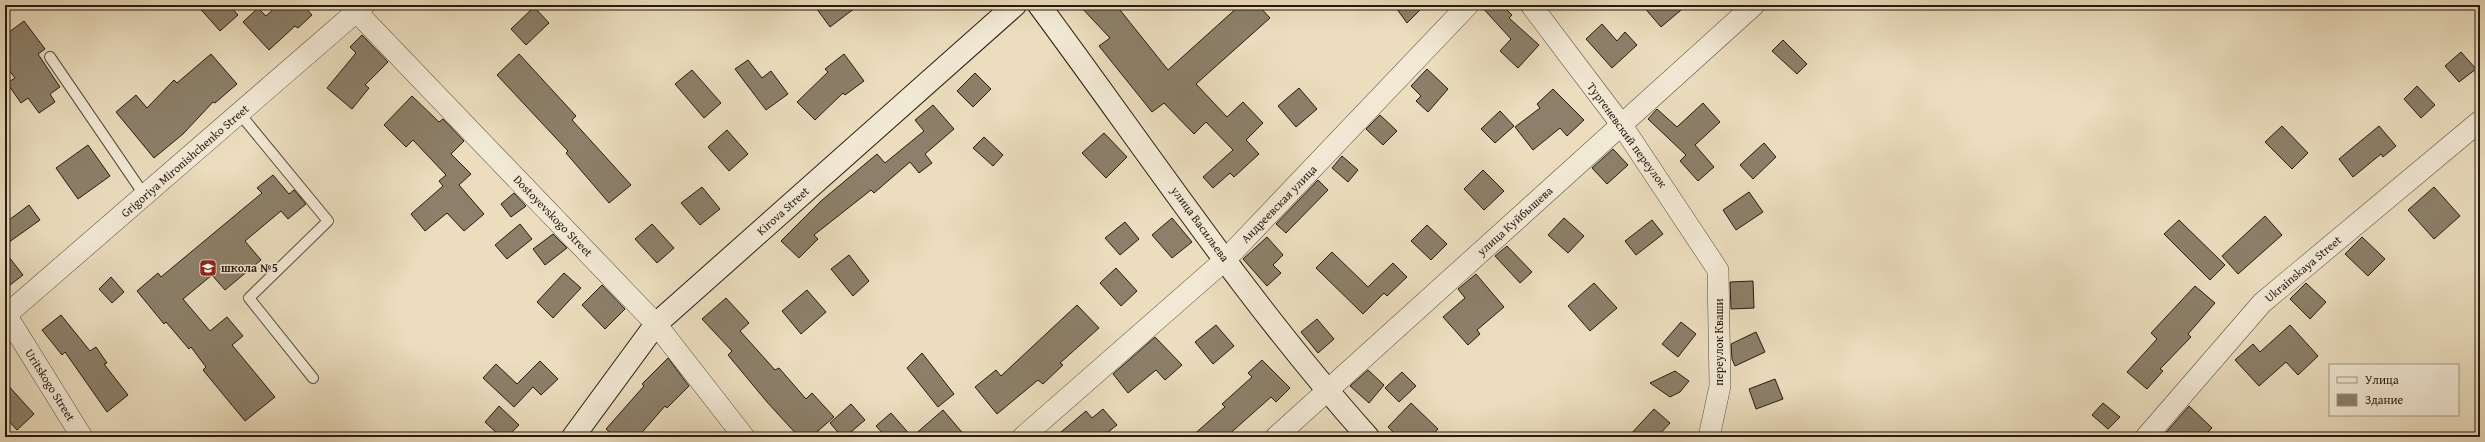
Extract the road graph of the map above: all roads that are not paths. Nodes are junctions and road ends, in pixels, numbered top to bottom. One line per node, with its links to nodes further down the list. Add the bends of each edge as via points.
1 (1015, 5): 15 (street, Kirova Street)
2 (1039, 5): 12 (street, улица Васильева)
3 (1468, 5): 12 (street, Андреевская улица)
4 (1530, 5): 10 (street, Тургеневский переулок)
5 (1754, 5): 10 (street, улица Куйбышева)
6 (357, 7): 8 (street, Grigoriya Mironishchenko Street); 15 (street, Dostoyevskogo Street)
7 (50, 56): 11 (lane)
8 (240, 114): 11 (street, Grigoriya Mironishchenko Street); 16 (lane, via 328,221 249,298)
9 (2480, 121): 25 (street, Ukrainskaya Street, via 2262,303)
10 (1621, 124): 13 (street, Тургеневский переулок); 17 (street, улица Куйбышева)
11 (145, 196): 14 (street, Grigoriya Mironishchenko Street)
12 (1226, 259): 17 (street, улица Васильева); 21 (street, Андреевская улица)
13 (1718, 270): 24 (street, переулок Кваши, via 1720,386)
14 (6, 315): 18 (street, Uritskogo Street)
15 (656, 324): 19 (street, Kirova Street); 20 (street, Dostoyevskogo Street)
16 (313, 378)
17 (1327, 391): 22 (street, улица Куйбышева); 23 (street, улица Васильева)
18 (82, 437)
19 (573, 437)
20 (744, 437)
21 (1023, 437)
22 (1276, 437)
23 (1368, 437)
24 (1709, 437)
25 (2146, 437)

